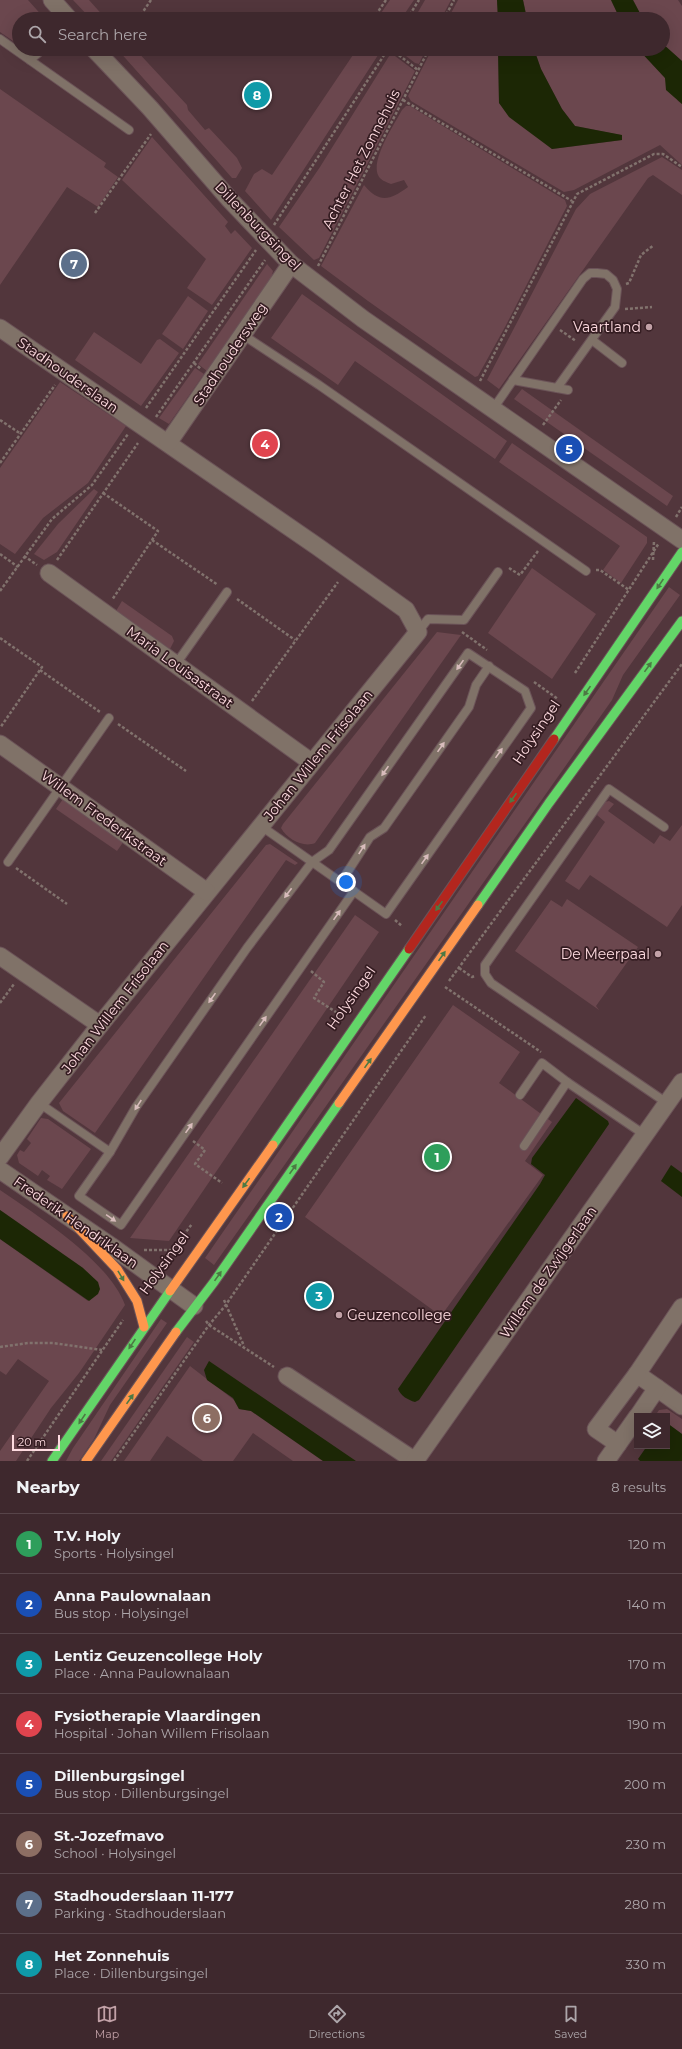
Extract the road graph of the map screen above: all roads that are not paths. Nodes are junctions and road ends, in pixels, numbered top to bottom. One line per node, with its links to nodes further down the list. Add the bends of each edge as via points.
1 (52, 0): 2 (street)
2 (62, 12)
3 (0, 39): 4 (lane)
4 (12, 47)
5 (24, 56): 8 (lane)
6 (35, 56): 8 (lane)
7 (101, 56): 10 (street, Dillenburgsingel)
8 (30, 60): 9 (lane)
9 (129, 130)
10 (291, 264): 12 (street, Stadhoudersweg); 18 (street, Dillenburgsingel, via 363,319)
11 (0, 328): 19 (street, Stadhouderslaan)
12 (243, 335): 19 (street, Stadhoudersweg); 22 (lane)
13 (592, 340): 14 (lane); 15 (lane, via 615,307 616,289 613,280 606,274 590,273 582,279); 16 (lane)
14 (622, 363)
15 (513, 380): 16 (lane); 18 (lane)
16 (557, 388): 17 (lane)
17 (568, 390)
18 (493, 409): 20 (street, Dillenburgsingel)
19 (168, 443): 27 (street, via 406,610)
20 (682, 540)
21 (682, 552): 54 (street, Holysingel, one-way to 54)
22 (586, 571)
23 (498, 572): 27 (lane, via 464,620 428,619)
24 (49, 573): 28 (street, Maria Louisastraat)
25 (227, 592): 28 (lane)
26 (682, 621): 55 (street, one-way to 26, via 258,1220 549,803)
27 (418, 632): 32 (street, Johan Willem Frisolaan)
28 (176, 664): 32 (street, Maria Louisastraat)
29 (489, 666): 37 (lane, Holysingel, one-way to 37, via 468,653 329,850); 38 (lane, one-way to 29, via 370,837 384,828 469,707 476,685); 39 (lane, Holysingel, one-way to 29, via 386,914 531,708 525,691)
30 (109, 718): 33 (lane)
31 (0, 744): 33 (street, Willem Frederikstraat)
32 (311, 762): 34 (street, Johan Willem Frisolaan)
33 (60, 786): 36 (lane); 40 (street, Willem Frederikstraat)
34 (261, 826): 37 (lane, Holysingel); 40 (street, Johan Willem Frisolaan)
35 (664, 827): 47 (lane, via 609,789 486,965 485,974 491,983)
36 (8, 862)
37 (312, 862): 38 (lane, Holysingel); 50 (lane, Holysingel, one-way to 50, via 229,973 136,1107)
38 (341, 882): 39 (lane, Holysingel)
39 (354, 891): 50 (lane, Holysingel, one-way to 39, via 79,1196 121,1225)
40 (207, 892): 42 (street, Johan Willem Frisolaan)
41 (0, 956): 42 (street)
42 (100, 1025): 46 (street, Johan Willem Frisolaan)
43 (567, 1082): 45 (lane, via 542,1063); 48 (lane); 49 (lane)
44 (682, 1082): 47 (street, Willem de Zwijgerlaan)
45 (520, 1095)
46 (39, 1103): 50 (lane); 51 (street, Johan Willem Frisolaan)
47 (667, 1103): 48 (street, Willem de Zwijgerlaan)
48 (645, 1135): 67 (street, Willem de Zwijgerlaan)
49 (524, 1146)
50 (110, 1152)
51 (0, 1157)
52 (0, 1170): 53 (street, Frederik Hendriklaan)
53 (68, 1216): 54 (street, Frederik Hendriklaan); 57 (street, one-way to 57, via 117,1269 137,1301)
54 (171, 1290): 55 (street, Holysingel); 57 (street, Holysingel)
55 (194, 1306): 66 (street, one-way to 55)
56 (682, 1307): 58 (street)
57 (144, 1327): 65 (street, Holysingel, one-way to 65)
58 (637, 1374): 60 (street); 64 (street, via 596,1429)
59 (287, 1376): 67 (street)
60 (657, 1388): 61 (street); 62 (street)
61 (682, 1406)
62 (639, 1413)
63 (634, 1420): 64 (street)
64 (618, 1444): 68 (street)
65 (52, 1461)
66 (86, 1461)
67 (415, 1461)
68 (606, 1461)

